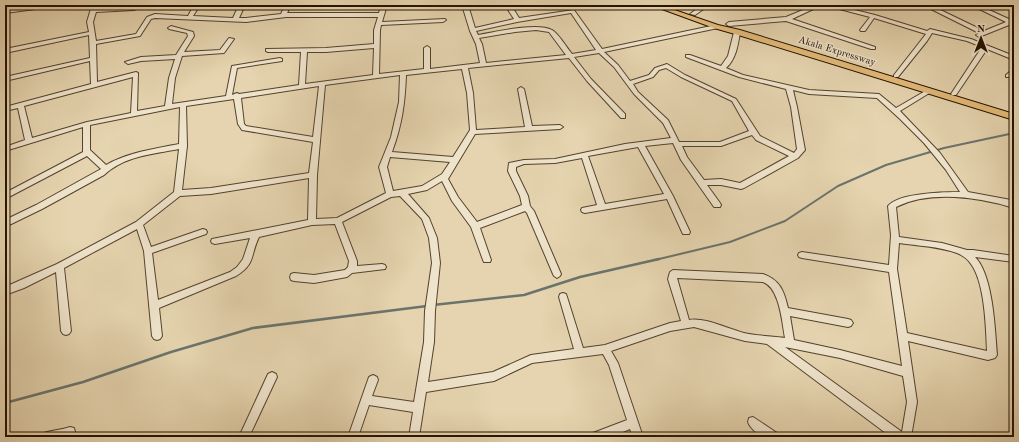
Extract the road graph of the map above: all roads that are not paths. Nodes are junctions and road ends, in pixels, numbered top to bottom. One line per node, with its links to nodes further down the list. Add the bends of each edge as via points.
1 (10, 5): 19 (street)
2 (50, 5): 19 (street)
3 (142, 5): 18 (street, via 134,8)
4 (197, 5): 25 (street)
5 (242, 5): 27 (street)
6 (288, 5): 22 (street)
7 (384, 5): 23 (street)
8 (465, 5): 35 (street)
9 (508, 5): 29 (street)
10 (654, 5): 17 (main road, Akala Expressway)
11 (713, 5): 21 (street, via 703,7)
12 (800, 5): 20 (street)
13 (818, 5): 20 (street)
14 (827, 5): 24 (street)
15 (926, 5): 39 (street)
16 (974, 5): 30 (street)
17 (667, 6): 21 (main road, Akala Expressway); 33 (main road, Akala Expressway)
18 (94, 8): 38 (street, via 90,22)
19 (5, 11)
20 (808, 11): 26 (street)
21 (693, 14): 32 (main road, Akala Expressway)
22 (283, 15): 23 (street); 27 (street)
23 (380, 15): 31 (street)
24 (872, 16): 36 (street); 40 (street)
25 (190, 18): 27 (street); 41 (street, via 152,16)
26 (786, 19): 32 (street); 50 (street)
27 (235, 20)
28 (443, 20): 31 (street)
29 (517, 20): 35 (street); 54 (street, via 572,12)
30 (1012, 22): 39 (street)
31 (378, 24): 47 (street)
32 (729, 24): 69 (main road, Akala Expressway)
33 (716, 27): 37 (main road, Akala Expressway); 54 (street)
34 (171, 28): 55 (street, via 190,32 191,36)
35 (472, 30): 42 (street)
36 (863, 30)
37 (737, 32): 64 (street, via 734,48); 78 (main road, Akala Expressway)
38 (92, 33): 46 (street); 53 (street)
39 (983, 33): 44 (street)
40 (929, 34): 44 (street, via 930,31 936,31); 69 (street)
41 (138, 35): 45 (street); 46 (street)
42 (476, 37): 56 (street, via 546,29 557,37); 62 (street)
43 (231, 39): 55 (street, via 222,52)
44 (969, 40): 48 (street)
45 (140, 42)
46 (93, 43): 58 (street)
47 (377, 46): 52 (street); 68 (street)
48 (986, 46): 59 (street); 79 (street)
49 (427, 48): 66 (street)
50 (873, 48)
51 (268, 50): 52 (street)
52 (304, 50): 75 (street)
53 (5, 51)
54 (600, 51): 56 (street); 72 (street)
55 (179, 55): 61 (street); 84 (street, via 171,80)
56 (569, 56): 62 (street); 89 (street)
57 (688, 56): 64 (street)
58 (93, 58): 71 (street); 74 (street)
59 (1014, 58)
60 (280, 60): 81 (street, via 234,67)
61 (128, 62)
62 (483, 64): 63 (street)
63 (465, 67): 66 (street); 94 (street, via 472,112)
64 (723, 68): 76 (street, via 740,76)
65 (1014, 70): 70 (street)
66 (427, 71): 67 (street)
67 (403, 74): 68 (street); 103 (street, via 402,102)
68 (376, 76): 73 (street)
69 (896, 76): 79 (main road, Akala Expressway)
70 (1008, 76)
71 (5, 79)
72 (630, 83): 95 (street, via 651,76 657,69 667,66 735,101); 98 (street, via 639,96 666,122)
73 (322, 84): 75 (street); 96 (street)
74 (94, 85): 83 (street); 88 (street, via 136,74)
75 (302, 86): 80 (street)
76 (790, 87): 86 (street, via 827,94 876,95); 105 (street, via 801,148)
77 (521, 89): 93 (street)
78 (929, 91): 86 (street); 90 (main road, Akala Expressway)
79 (954, 94): 87 (main road, Akala Expressway)
80 (237, 95): 81 (street); 96 (street, via 244,128)
81 (229, 96): 82 (street)
82 (183, 104): 84 (street); 100 (street)
83 (21, 105): 85 (street); 97 (street)
84 (168, 107): 88 (street)
85 (5, 109)
86 (895, 111): 114 (street, via 956,176)
87 (1014, 112)
88 (134, 114): 91 (street)
89 (623, 116)
90 (1014, 117)
91 (87, 124): 97 (street); 102 (street)
92 (560, 127): 93 (street)
93 (528, 129): 94 (street)
94 (472, 132): 106 (street)
95 (753, 132): 98 (street, via 721,144); 105 (street, via 758,138)
96 (317, 140): 108 (street)
97 (29, 142): 101 (street)
98 (677, 142): 99 (street); 110 (street)
99 (640, 144): 104 (street); 116 (street)
100 (183, 146): 107 (street, via 128,158); 111 (street)
101 (5, 149)
102 (88, 152): 107 (street); 115 (street)
103 (388, 154): 106 (street); 113 (street, via 383,167)
104 (584, 154): 119 (street, via 555,161 512,165); 120 (street)
105 (795, 156): 110 (street, via 741,186 722,182)
106 (455, 160): 109 (street)
107 (105, 168): 124 (street, via 101,173)
108 (312, 174): 111 (street, via 211,191); 123 (street)
109 (445, 176): 112 (street, via 424,188); 126 (street, via 444,179 454,199)
110 (701, 183): 117 (street)
111 (178, 193): 125 (street)
112 (402, 193): 113 (street); 159 (street, via 425,218 432,238 436,263)
113 (390, 194): 122 (street)
114 (966, 195): 118 (street); 130 (street, via 918,197 896,203 892,206)
115 (5, 196)
116 (669, 196): 120 (street); 128 (street)
117 (717, 205)
118 (1014, 205)
119 (526, 207): 126 (street); 141 (street)
120 (602, 207): 121 (street)
121 (585, 210)
122 (338, 220): 123 (street); 140 (street, via 353,261)
123 (312, 222): 129 (street)
124 (5, 224)
125 (139, 224): 132 (street); 137 (street)
126 (475, 226): 136 (street)
127 (203, 232): 132 (street)
128 (686, 232)
129 (256, 234): 131 (street); 145 (street, via 243,268)
130 (895, 240): 134 (street, via 945,247); 139 (street)
131 (215, 241)
132 (148, 251): 145 (street)
133 (802, 255): 139 (street)
134 (968, 255): 135 (street, via 973,253); 151 (street, via 980,272 990,315 992,355)
135 (1014, 259)
136 (487, 260)
137 (60, 266): 143 (street); 149 (street)
138 (382, 267): 140 (street)
139 (893, 269): 151 (street)
140 (351, 270): 142 (street, via 314,279)
141 (557, 274)
142 (294, 277)
143 (5, 291)
144 (562, 298): 155 (street)
145 (155, 305): 150 (street)
146 (785, 311): 147 (street); 148 (street, via 772,281 763,278 673,274); 153 (street)
147 (848, 323)
148 (686, 324): 152 (street, via 712,326 745,337); 154 (street)
149 (66, 331)
150 (157, 336)
151 (904, 336): 156 (street)
152 (769, 340): 153 (street); 172 (street)
153 (790, 343): 156 (street)
154 (605, 349): 155 (street); 163 (street, via 613,362)
155 (580, 353): 159 (street, via 531,359 494,376)
156 (907, 372): 173 (street, via 912,402)
157 (272, 377): 166 (street)
158 (373, 380): 160 (street)
159 (422, 388): 161 (street)
160 (366, 400): 161 (street); 167 (street)
161 (419, 408): 168 (street)
162 (753, 422): 171 (street)
163 (633, 423): 169 (street); 170 (street)
164 (70, 432): 165 (street)
165 (48, 437)
166 (244, 437)
167 (353, 437)
168 (414, 437)
169 (597, 437)
170 (638, 437)
171 (773, 437)
172 (900, 437)
173 (906, 437)

